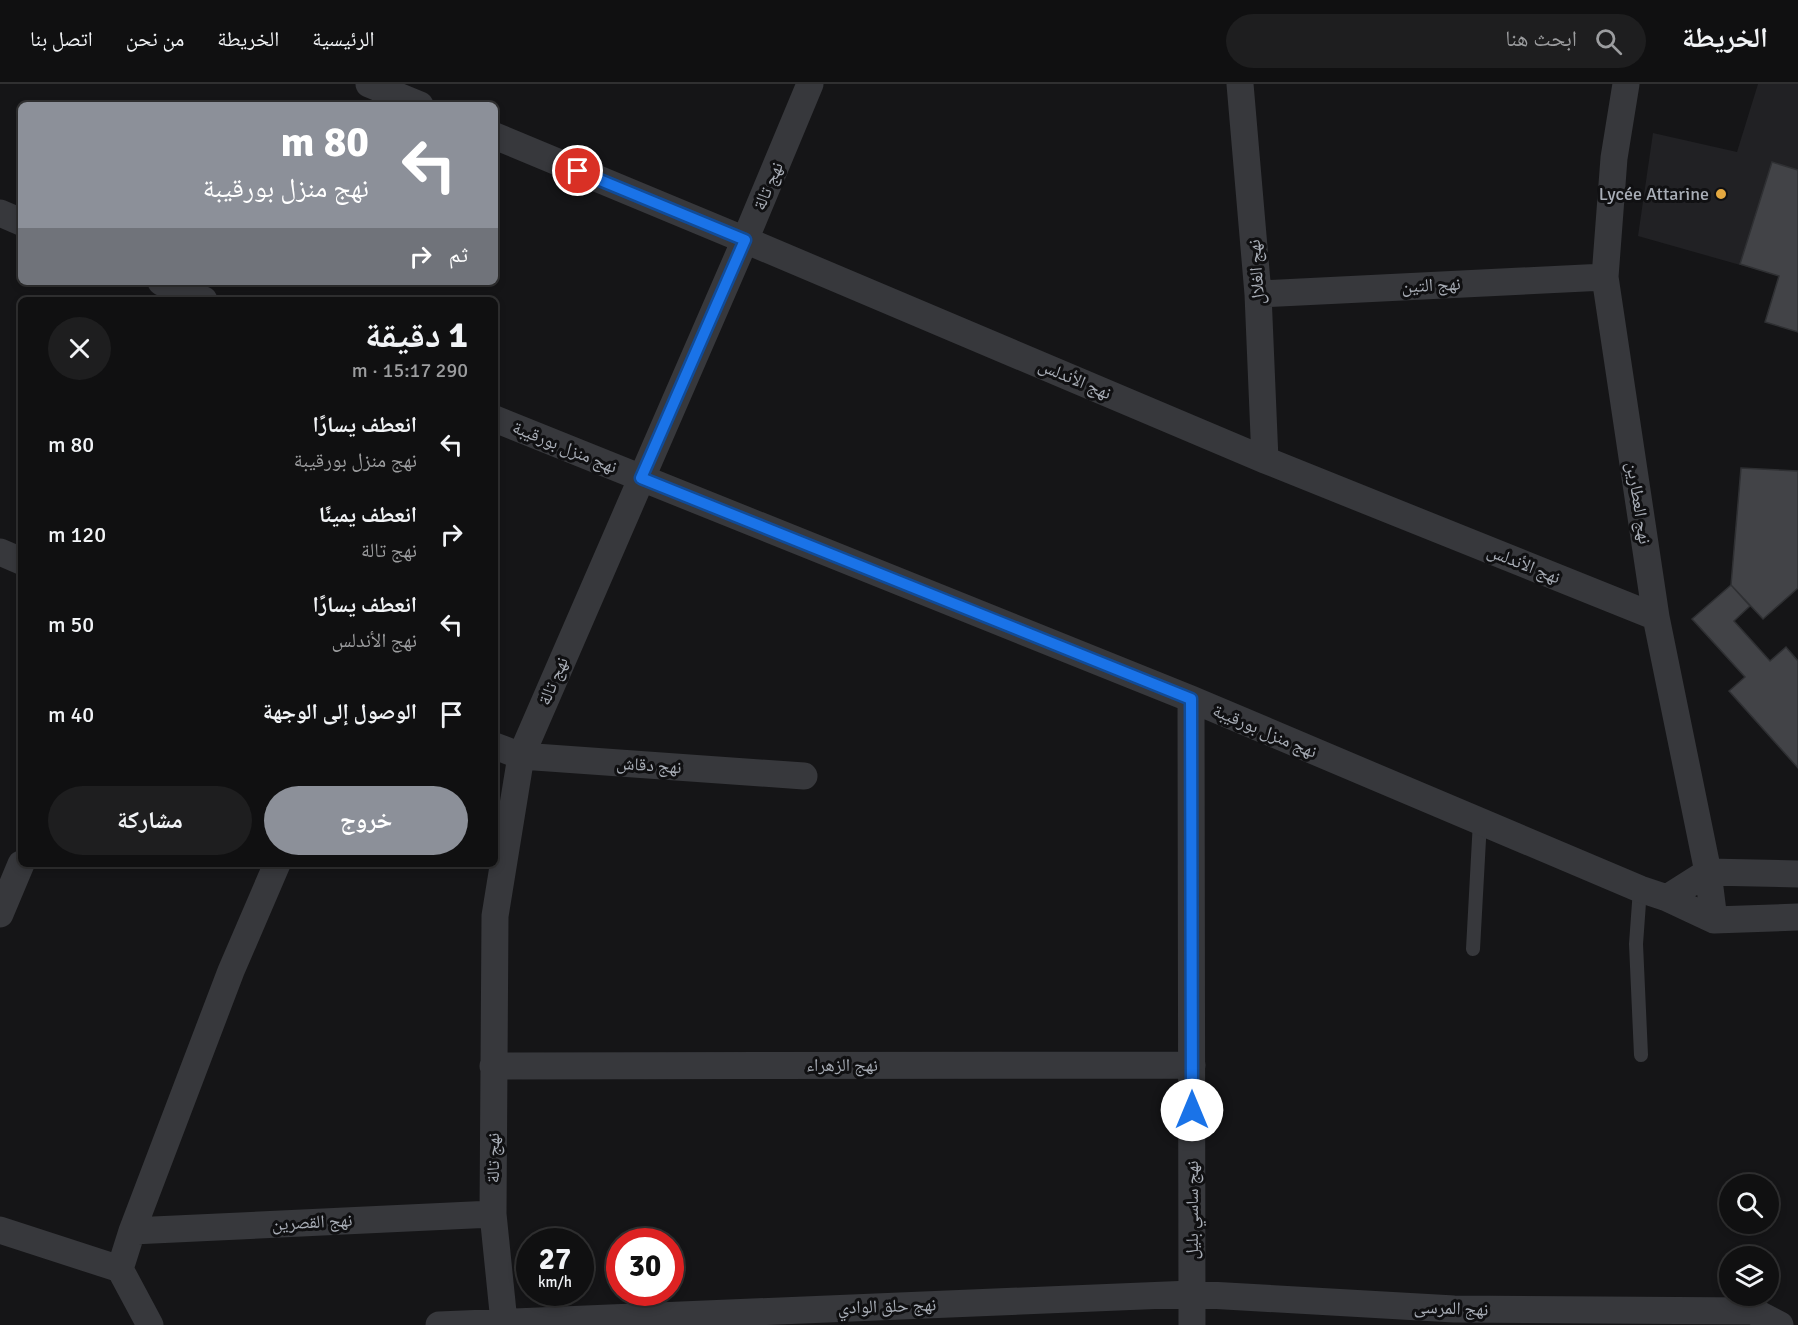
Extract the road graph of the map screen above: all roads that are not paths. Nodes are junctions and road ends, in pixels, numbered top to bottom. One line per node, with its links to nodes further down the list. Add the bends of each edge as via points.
1 (369, 84): 5 (street)
2 (810, 84): 9 (street, نهج تالة)
3 (1240, 84): 12 (street, نهج الغلال)
4 (1626, 84): 10 (street, نهج العطارين, via 1614,158)
5 (413, 102)
6 (498, 137): 9 (street, نهج الأندلس)
7 (0, 213): 8 (street)
8 (18, 221)
9 (745, 240): 15 (street, نهج الأندلس); 16 (street, نهج تالة)
10 (1605, 276): 12 (street, نهج التين); 19 (street, نهج العطارين)
11 (168, 285): 13 (street)
12 (1258, 294): 15 (street, نهج الغلال)
13 (197, 297)
14 (498, 420): 16 (street, نهج منزل بورقيبة)
15 (1265, 460): 19 (street, نهج الأندلس)
16 (641, 478): 20 (street, نهج منزل بورقيبة); 22 (street, نهج تالة)
17 (0, 552): 18 (street)
18 (18, 560)
19 (1656, 617): 27 (street, نهج العطارين)
20 (1191, 699): 24 (street, نهج منزل بورقيبة); 36 (street, نهج ساسي بليل)
21 (498, 747): 22 (street, نهج دقاش)
22 (520, 756): 23 (street, نهج دقاش); 37 (street, نهج تالة, via 495,916)
23 (804, 776)
24 (1480, 821): 29 (street, نهج منزل بورقيبة); 34 (lane)
25 (20, 867): 31 (street)
26 (276, 867): 40 (street, via 231,971)
27 (1708, 872): 28 (street); 30 (street); 33 (street, نهج العطارين)
28 (1798, 874)
29 (1640, 889): 30 (street, نهج منزل بورقيبة); 35 (lane, via 1636,944)
30 (1667, 898): 33 (street, نهج منزل بورقيبة)
31 (0, 914)
32 (1798, 917): 33 (street)
33 (1714, 920)
34 (1473, 949)
35 (1641, 1055)
36 (1192, 1065): 37 (street, نهج الزهراء); 42 (street, نهج ساسي بليل)
37 (493, 1066): 38 (street, نهج تالة)
38 (493, 1214): 40 (street, نهج القصرين); 46 (street, نهج تالة)
39 (0, 1230): 41 (street)
40 (132, 1231): 41 (street)
41 (120, 1269): 48 (street)
42 (1191, 1294): 43 (street, نهج حلق الوادي); 44 (street, نهج المرسى); 50 (street, نهج ساسي بليل)
43 (951, 1314): 45 (street, نهج حلق الوادي)
44 (1454, 1317): 51 (street, نهج المرسى, via 1753,1311)
45 (709, 1319): 47 (street, نهج حلق الوادي)
46 (504, 1322): 47 (street, نهج حلق الوادي); 49 (street, نهج حلق الوادي)
47 (536, 1322)
48 (150, 1325)
49 (439, 1325)
50 (1192, 1325)
51 (1780, 1325)

